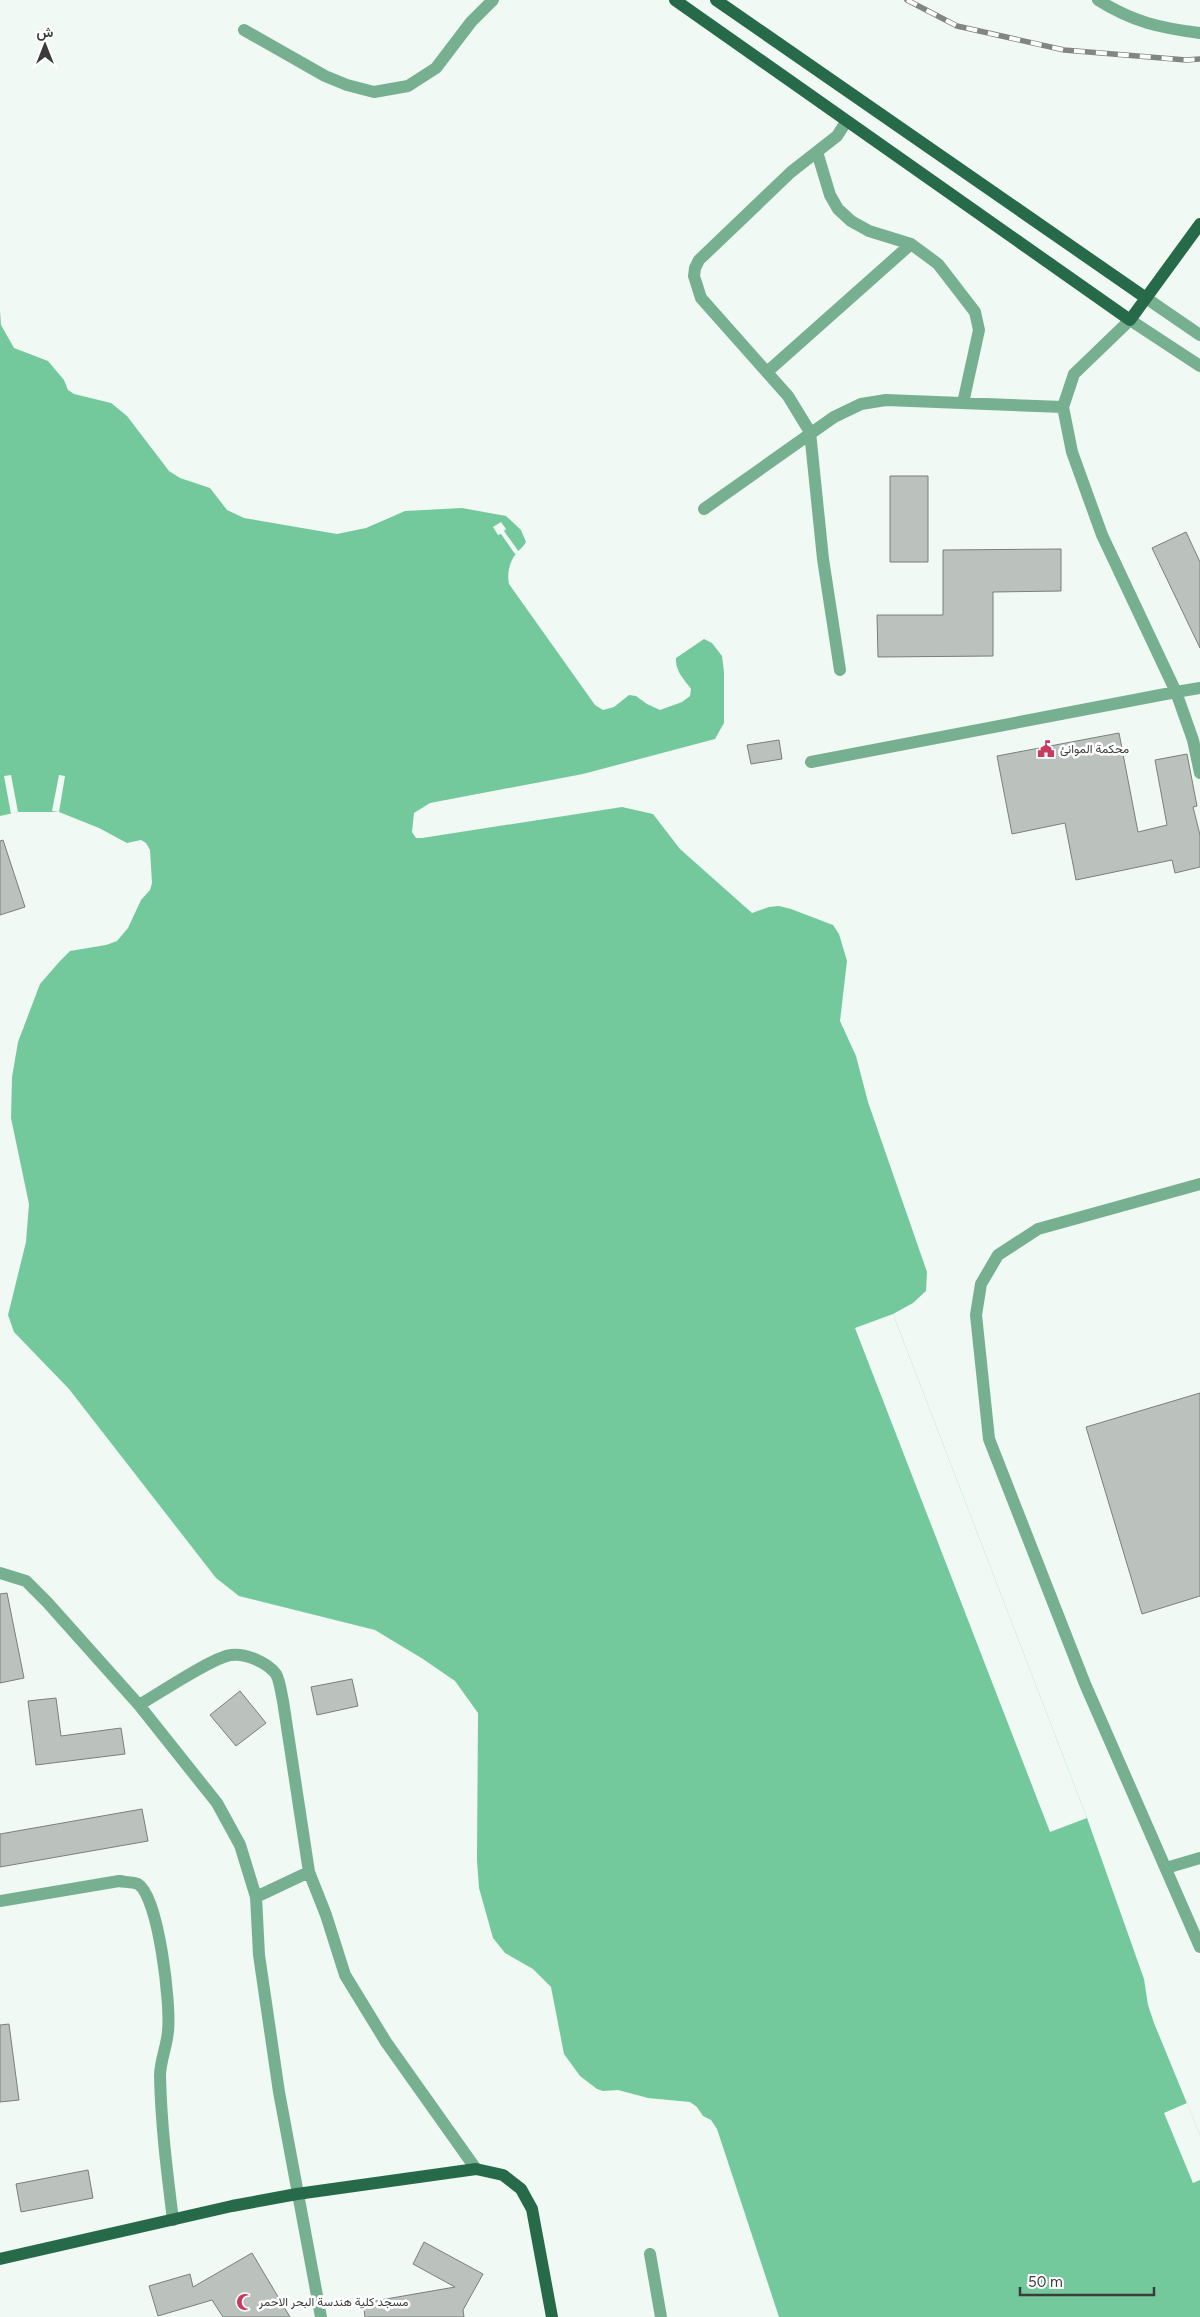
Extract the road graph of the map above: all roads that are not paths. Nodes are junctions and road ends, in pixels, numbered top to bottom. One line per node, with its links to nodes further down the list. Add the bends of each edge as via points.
1 (493, 0): 5 (street, via 470,22 436,68 408,86 374,92 325,76)
2 (675, 0): 7 (main road)
3 (716, 0): 11 (main road)
4 (1098, 0): 6 (street, via 1119,13 1160,28)
5 (244, 30)
6 (1200, 33)
7 (846, 122): 8 (street, via 837,136); 12 (main road)
8 (816, 152): 10 (street, via 838,209 869,230); 15 (street, via 699,260 695,268 694,276 701,298)
9 (1200, 224): 11 (main road)
10 (911, 244): 15 (street); 16 (street, via 938,264 975,312 979,330)
11 (1146, 298): 12 (main road); 13 (street)
12 (1130, 320): 14 (street); 17 (street, via 1074,374)
13 (1200, 335)
14 (1200, 366)
15 (767, 372): 18 (street, via 788,396)
16 (963, 403): 17 (street); 18 (street, via 886,400 861,404)
17 (1063, 407): 22 (street, via 1072,452 1102,535)
18 (810, 432): 19 (street); 20 (street, via 823,559)
19 (704, 509)
20 (840, 670)
21 (1200, 688): 22 (street)
22 (1176, 692): 23 (street); 24 (street, via 1193,740)
23 (811, 762)
24 (1200, 773)
25 (1200, 1184): 29 (street, via 1038,1228 998,1255 981,1284 976,1316 989,1439 1085,1684)
26 (0, 1573): 27 (street, via 26,1581)
27 (139, 1705): 30 (street, via 210,1663 230,1655 246,1655 276,1674); 31 (street, via 217,1803 240,1844)
28 (1200, 1858): 29 (street)
29 (1166, 1868): 33 (street)
30 (309, 1872): 31 (street); 34 (street, via 345,1975 386,2042)
31 (256, 1897): 35 (street, via 259,1955)
32 (0, 1901): 36 (street, via 119,1881 137,1884 147,1896 158,1934 168,1996 168,2031 160,2073)
33 (1200, 1947)
34 (476, 2169): 35 (main road); 40 (main road, via 504,2175 521,2189 532,2210)
35 (297, 2194): 36 (main road); 39 (street)
36 (173, 2220): 38 (main road)
37 (650, 2254): 41 (street)
38 (0, 2259)
39 (321, 2317)
40 (552, 2317)
41 (662, 2317)

